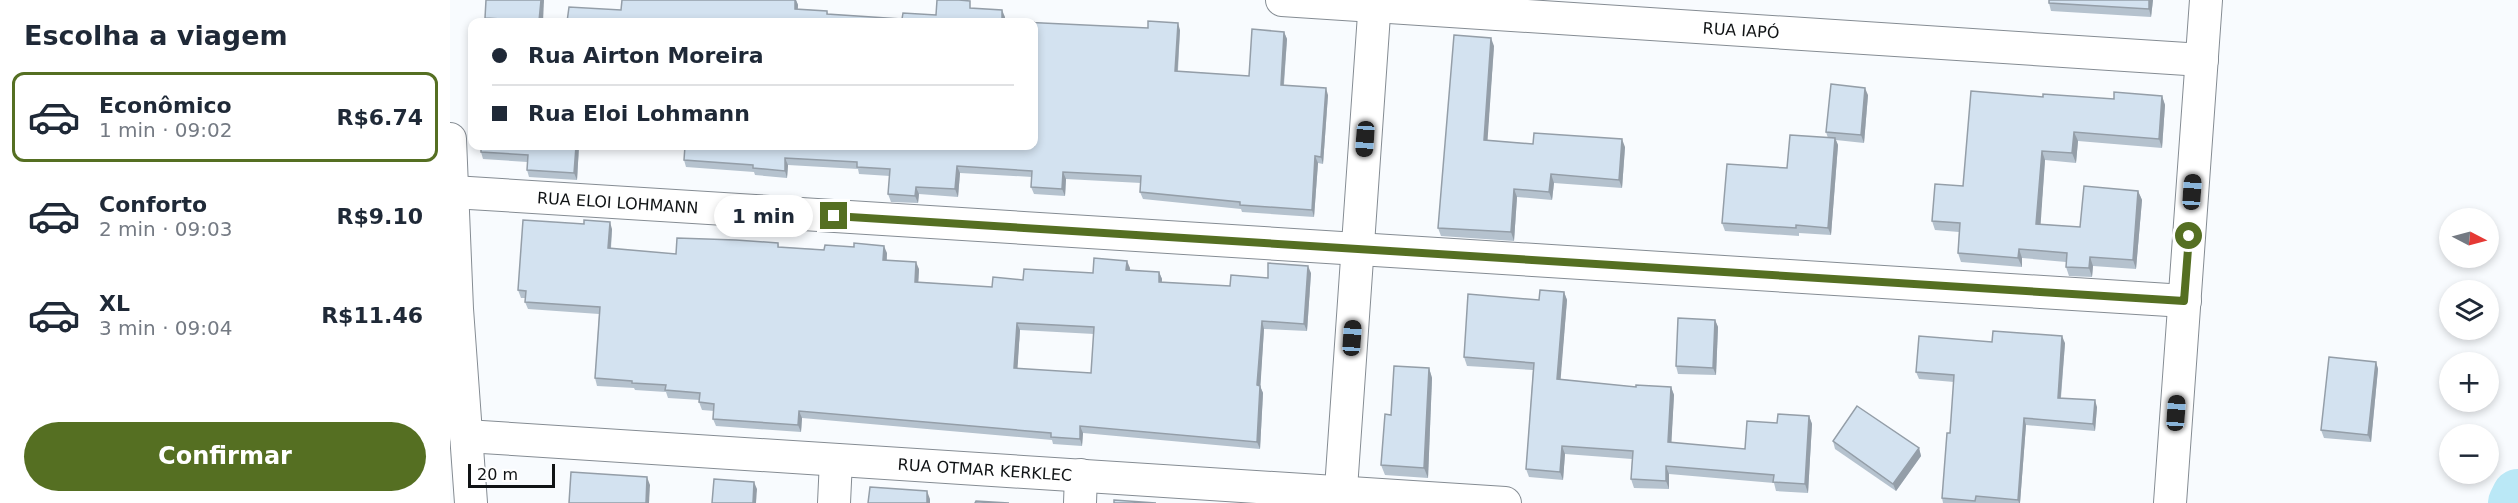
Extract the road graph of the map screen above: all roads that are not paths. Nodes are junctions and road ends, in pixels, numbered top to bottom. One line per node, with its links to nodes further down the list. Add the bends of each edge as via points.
1 (1282, 0): 3 (street, RUA IAPÓ)
2 (2206, 0): 4 (street)
3 (1375, 3): 4 (street, RUA IAPÓ); 7 (street)
4 (2202, 60): 8 (street)
5 (450, 139): 6 (street)
6 (453, 192): 7 (street, RUA ELOI LOHMANN); 9 (street)
7 (1358, 249): 8 (street, RUA ELOI LOHMANN); 13 (street)
8 (2184, 301): 17 (street)
9 (454, 309): 10 (street)
10 (466, 436): 11 (street, RUA OTMAR KERKLEC); 14 (street)
11 (836, 460): 12 (street, RUA OTMAR KERKLEC); 15 (street)
12 (1081, 489): 13 (street, RUA OTMAR KERKLEC)
13 (1340, 498): 16 (street, RUA OTMAR KERKLEC)
14 (471, 503)
15 (834, 503)
16 (1505, 503)
17 (2170, 503)

